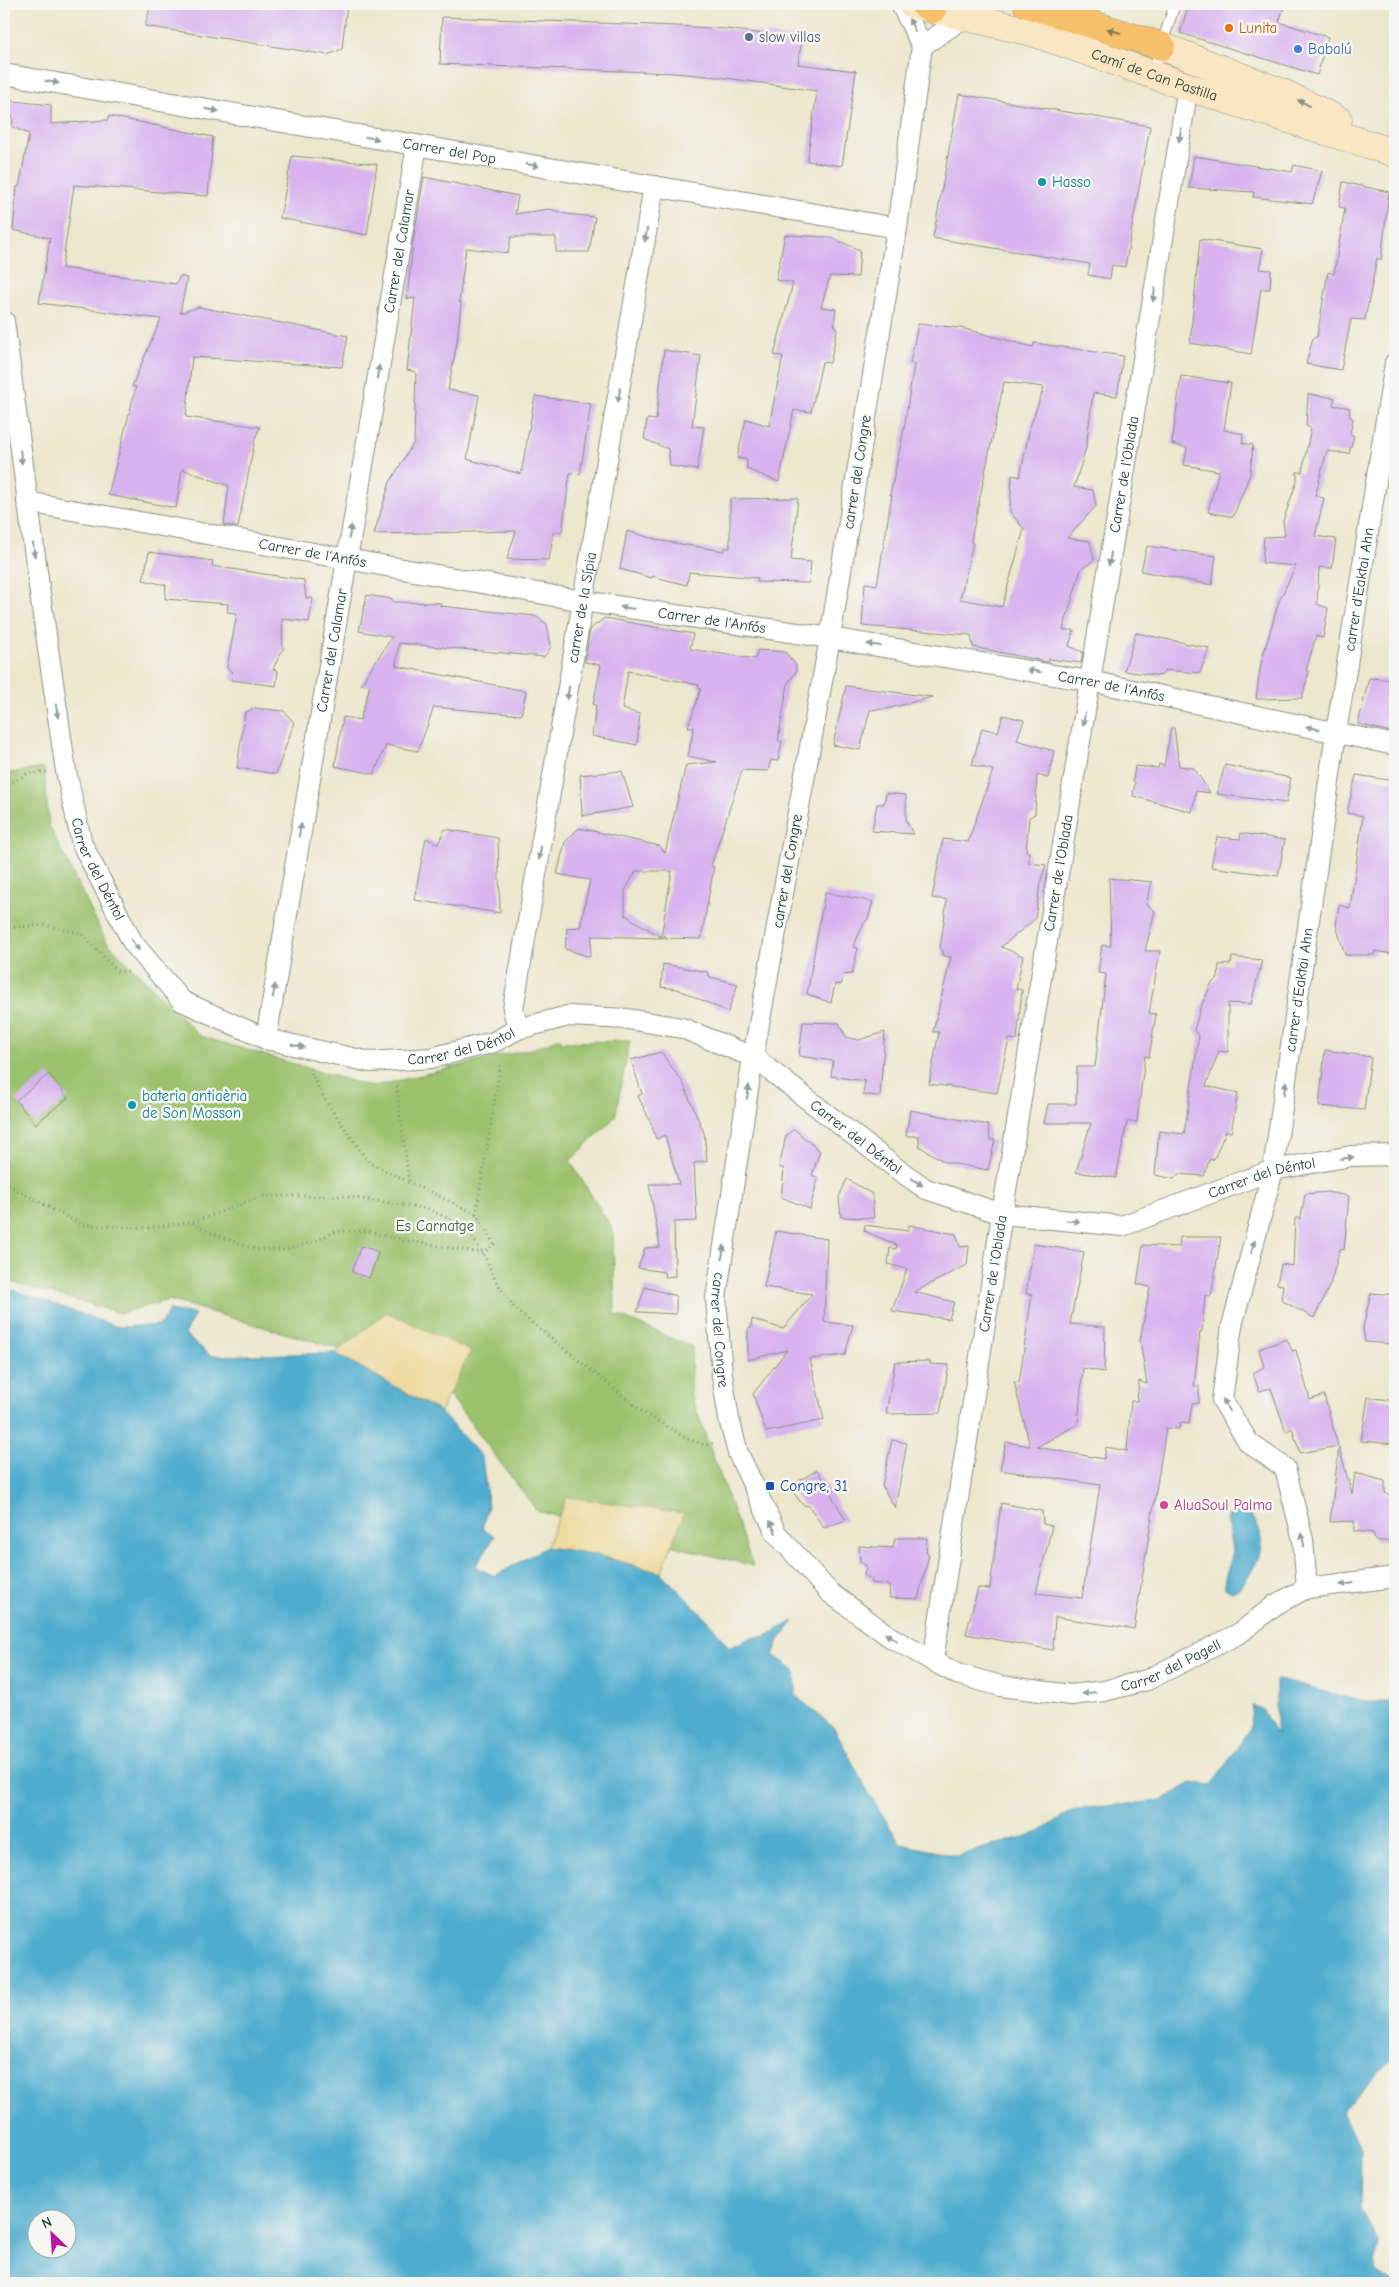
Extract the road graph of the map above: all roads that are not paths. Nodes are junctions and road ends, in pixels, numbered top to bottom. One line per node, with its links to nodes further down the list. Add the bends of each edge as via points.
1 (901, 4): 6 (street, one-way to 1)
2 (1027, 4): 7 (highway, one-way to 2)
3 (1175, 4): 7 (lane)
4 (923, 5): 5 (street, Camí de Can Pastilla)
5 (965, 17): 6 (street); 9 (street, Camí de Can Pastilla, via 1032,32)
6 (922, 46): 15 (street, carrer del Congre)
7 (1161, 46): 9 (lane); 12 (street, one-way to 7, via 1283,93)
8 (4, 74): 11 (street, Carrer del Pop, one-way to 11)
9 (1152, 74): 10 (street, Camí de Can Pastilla)
10 (1188, 87): 13 (street, Camí de Can Pastilla); 22 (street, Carrer de l'Oblada, one-way to 22)
11 (416, 145): 14 (street, Carrer del Pop, one-way to 14); 19 (street, Carrer del Calamar, one-way to 11)
12 (1395, 148)
13 (1395, 153)
14 (654, 186): 15 (street, Carrer del Pop); 20 (street, carrer de la Sípia, one-way to 20)
15 (897, 228): 21 (street, carrer del Congre)
16 (4, 322): 18 (street, Carrer del Déntol, one-way to 18)
17 (1395, 363): 23 (street, carrer d'Eaktai Ahn)
18 (27, 502): 19 (street, Carrer de l'Anfós); 26 (street, Carrer del Déntol, one-way to 26, via 66,771 82,844 133,943 182,1001)
19 (346, 560): 20 (street, Carrer de l'Anfós); 26 (street, Carrer del Calamar, one-way to 19)
20 (583, 602): 21 (street, Carrer de l'Anfós, one-way to 20); 25 (street, carrer de la Sípia, one-way to 25, via 513,1010)
21 (830, 638): 22 (street, Carrer de l'Anfós, one-way to 21); 27 (street, carrer del Congre)
22 (1090, 681): 23 (street, Carrer de l'Anfós, one-way to 22); 30 (street, Carrer de l'Oblada, one-way to 30)
23 (1336, 733): 24 (street, Carrer de l'Anfós); 29 (street, carrer d'Eaktai Ahn, one-way to 23)
24 (1395, 745)
25 (518, 1029): 26 (street, Carrer del Déntol, one-way to 25, via 370,1062 430,1058 494,1042); 27 (street, Carrer del Déntol, via 568,1016 628,1019 682,1028)
26 (266, 1039)
27 (753, 1058): 30 (street, Carrer del Déntol, one-way to 30, via 926,1188); 33 (street, carrer del Congre, one-way to 27, via 890,1637 829,1592 776,1533 738,1452 722,1375 716,1298)
28 (1395, 1155): 29 (street, Carrer del Déntol, one-way to 28, via 1352,1156)
29 (1273, 1170): 30 (street, Carrer del Déntol, one-way to 29, via 1122,1226); 32 (street, carrer d'Eaktai Ahn, one-way to 29, via 1303,1540 1285,1468 1249,1443 1222,1400 1232,1326)
30 (1002, 1214): 33 (street, Carrer de l'Oblada)
31 (1395, 1578): 32 (street, Carrer del Pagell, one-way to 32)
32 (1307, 1588): 33 (street, Carrer del Pagell, one-way to 33, via 1275,1605 1240,1633 1193,1659 1147,1680 1104,1691 1071,1695 1001,1686 957,1674)
33 (933, 1661)

